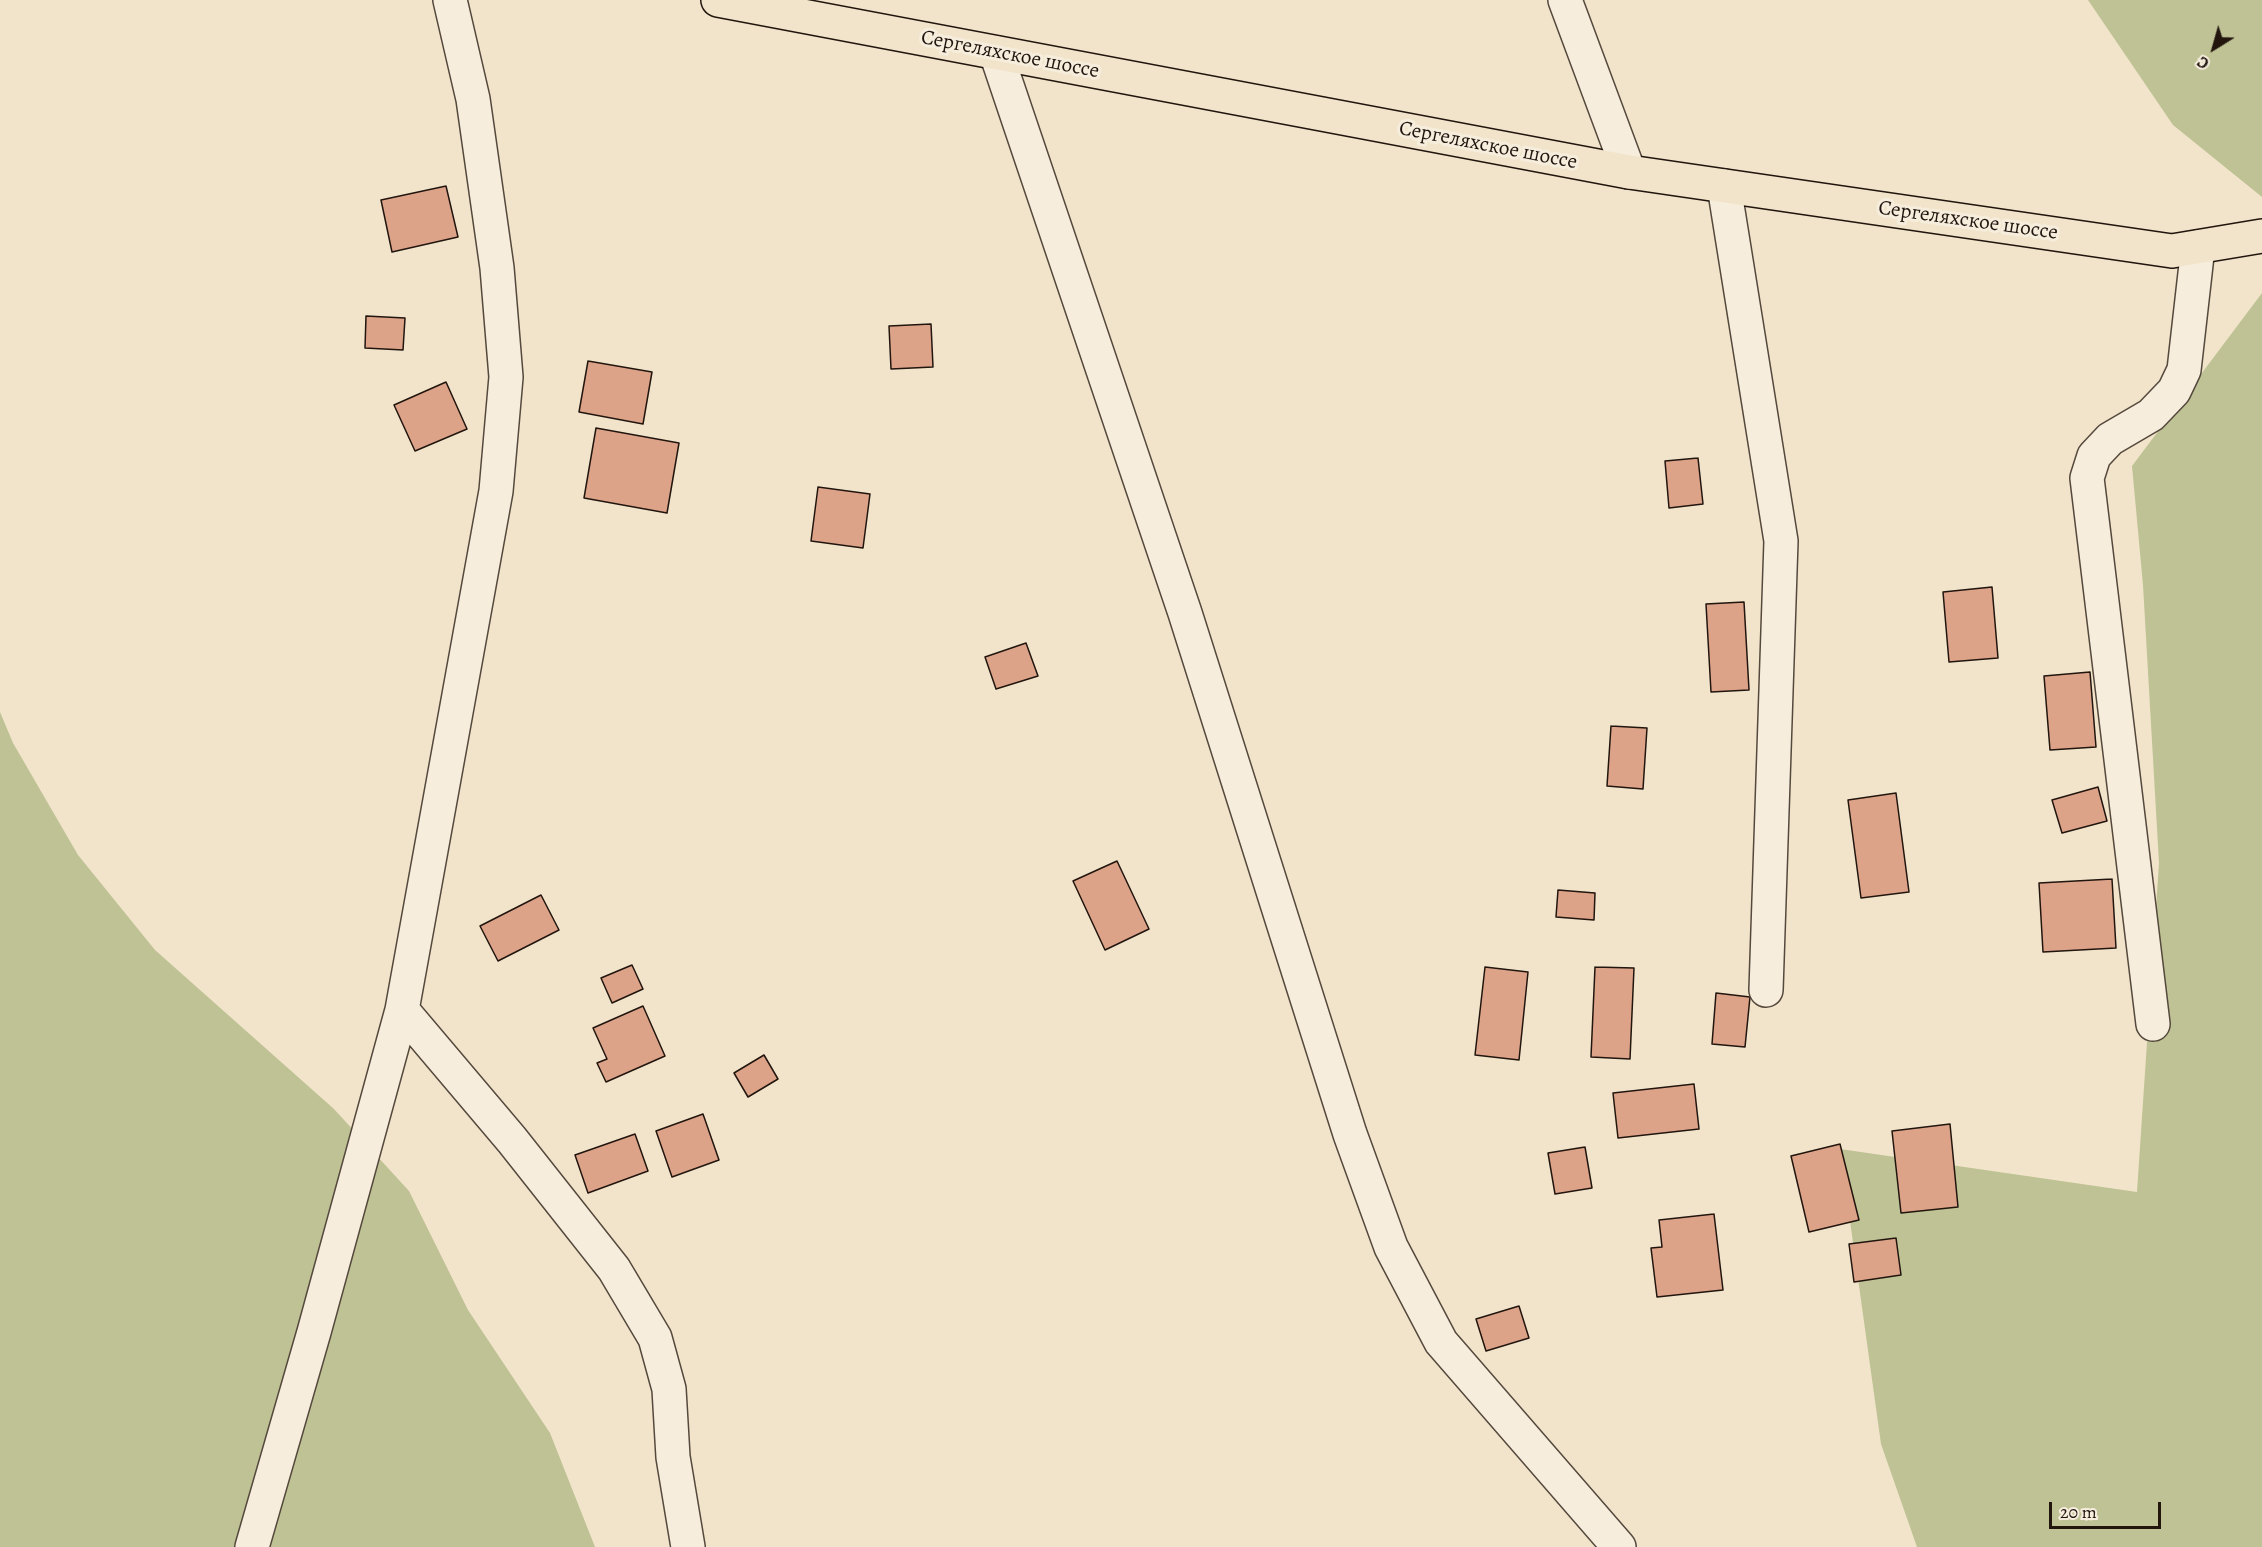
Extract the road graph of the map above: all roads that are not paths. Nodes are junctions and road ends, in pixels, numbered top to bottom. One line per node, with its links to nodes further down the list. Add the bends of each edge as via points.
1 (450, 0): 10 (street, via 473,99 497,268 506,377 496,491)
2 (718, 0): 4 (main road, Сергеляхское шоссе)
3 (1565, 0): 5 (street)
4 (996, 53): 5 (main road, Сергеляхское шоссе); 14 (street, via 1185,613 1350,1134 1391,1247 1441,1342)
5 (1629, 172): 6 (main road, Сергеляхское шоссе)
6 (1724, 186): 8 (main road, Сергеляхское шоссе, via 2172,251); 9 (street, via 1781,541)
7 (2262, 236): 8 (main road, Сергеляхское шоссе)
8 (2198, 247): 11 (street, via 2184,370 2174,391 2151,415 2110,439 2094,456 2087,478)
9 (1766, 990)
10 (402, 1010): 12 (street); 13 (street, via 614,1269 655,1338 669,1389 673,1457)
11 (2153, 1024)
12 (252, 1547)
13 (688, 1547)
14 (1619, 1547)

